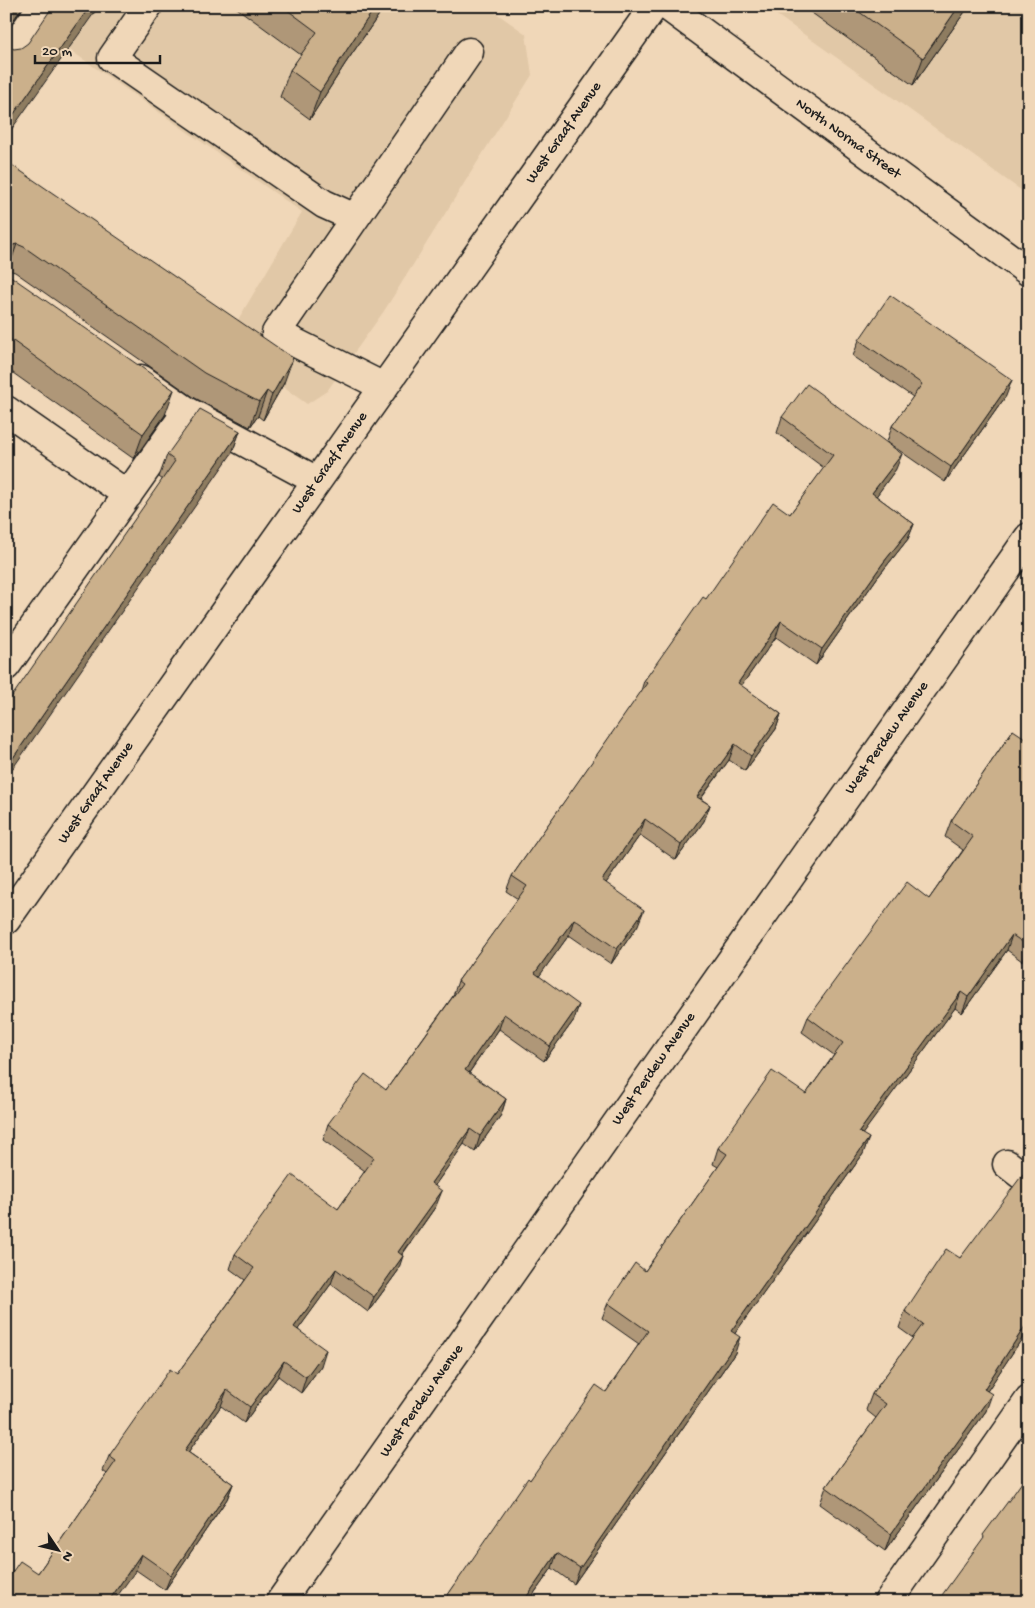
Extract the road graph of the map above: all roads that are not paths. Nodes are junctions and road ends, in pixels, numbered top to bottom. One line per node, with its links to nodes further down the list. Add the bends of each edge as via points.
1 (42, 6): 6 (street)
2 (148, 6): 7 (street, via 112,58 324,204)
3 (654, 6): 10 (street, West Graaf Avenue)
4 (667, 6): 8 (street, North Norma Street)
5 (469, 52): 7 (street)
6 (6, 59)
7 (356, 218): 10 (street, via 276,333)
8 (1029, 272)
9 (124, 367): 12 (street)
10 (384, 387): 13 (street, West Graaf Avenue)
11 (6, 410): 14 (street)
12 (187, 411): 13 (street); 14 (street)
13 (317, 481): 17 (street, West Graaf Avenue)
14 (128, 495): 16 (street)
15 (1029, 537): 21 (street, West Perdew Avenue)
16 (6, 666)
17 (6, 920)
18 (1008, 1164): 19 (street)
19 (1029, 1181)
20 (1029, 1400): 22 (street)
21 (280, 1602)
22 (888, 1602)

